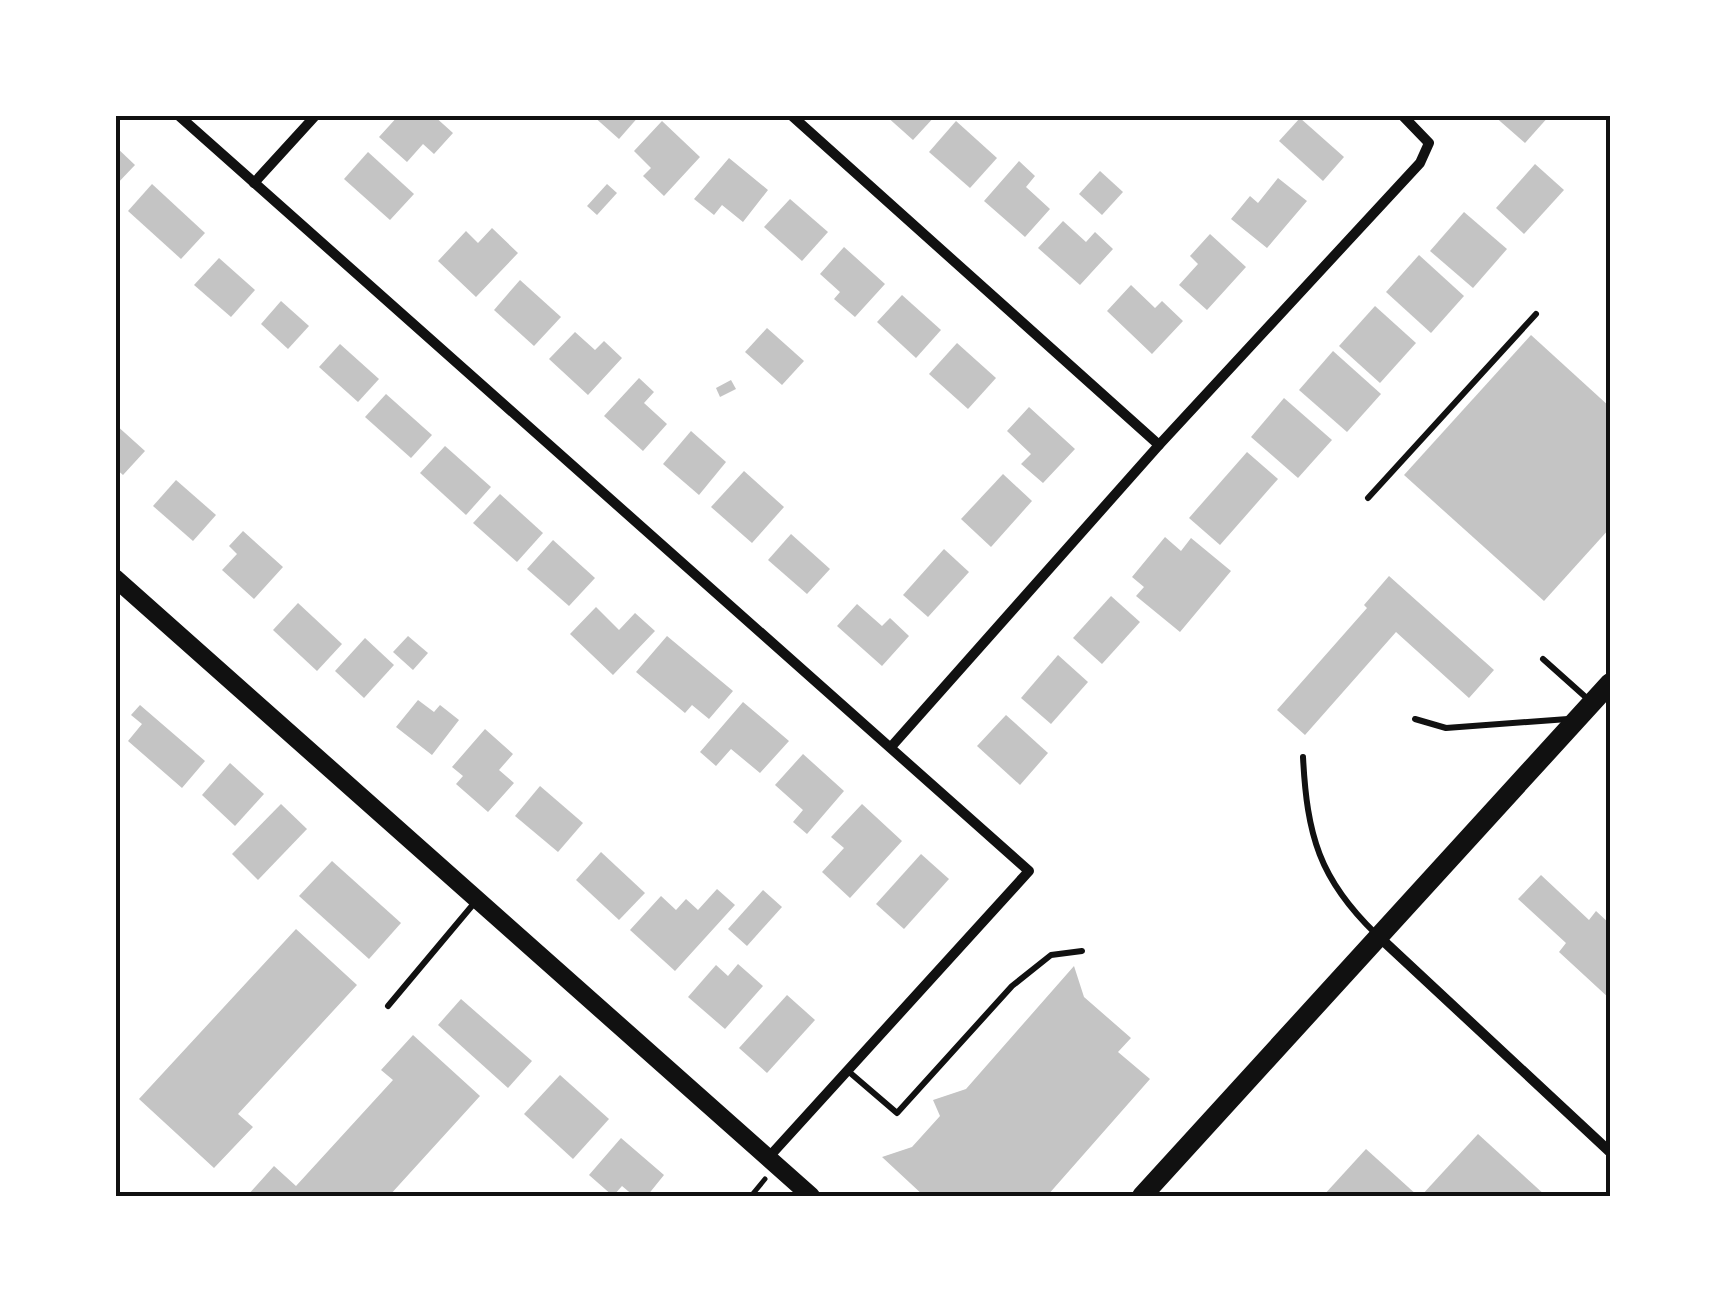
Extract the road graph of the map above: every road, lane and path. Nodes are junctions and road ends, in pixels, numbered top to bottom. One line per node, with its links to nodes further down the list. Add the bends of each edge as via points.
1 (178, 115): 5 (street)
2 (316, 115): 5 (street)
3 (791, 115): 7 (street)
4 (1402, 115): 7 (street, via 1429,143 1420,163)
5 (254, 183): 14 (street)
6 (1536, 314): 8 (lane)
7 (1159, 445): 14 (street)
8 (1368, 498)
9 (115, 578): 16 (street)
10 (1542, 659): 12 (lane)
11 (1610, 683): 12 (main road)
12 (1584, 711): 13 (lane, via 1446,728); 17 (main road)
13 (1416, 719)
14 (891, 747): 20 (street, via 1028,871)
15 (1303, 757): 17 (lane, via 1315,851 1352,911)
16 (476, 901): 19 (lane); 22 (street)
17 (1377, 935): 21 (street); 24 (main road)
18 (1082, 951): 20 (lane, via 1050,955 1012,986 896,1113)
19 (388, 1006)
20 (848, 1071): 22 (street)
21 (1610, 1152)
22 (768, 1158): 23 (street)
23 (811, 1196)
24 (1142, 1196)

